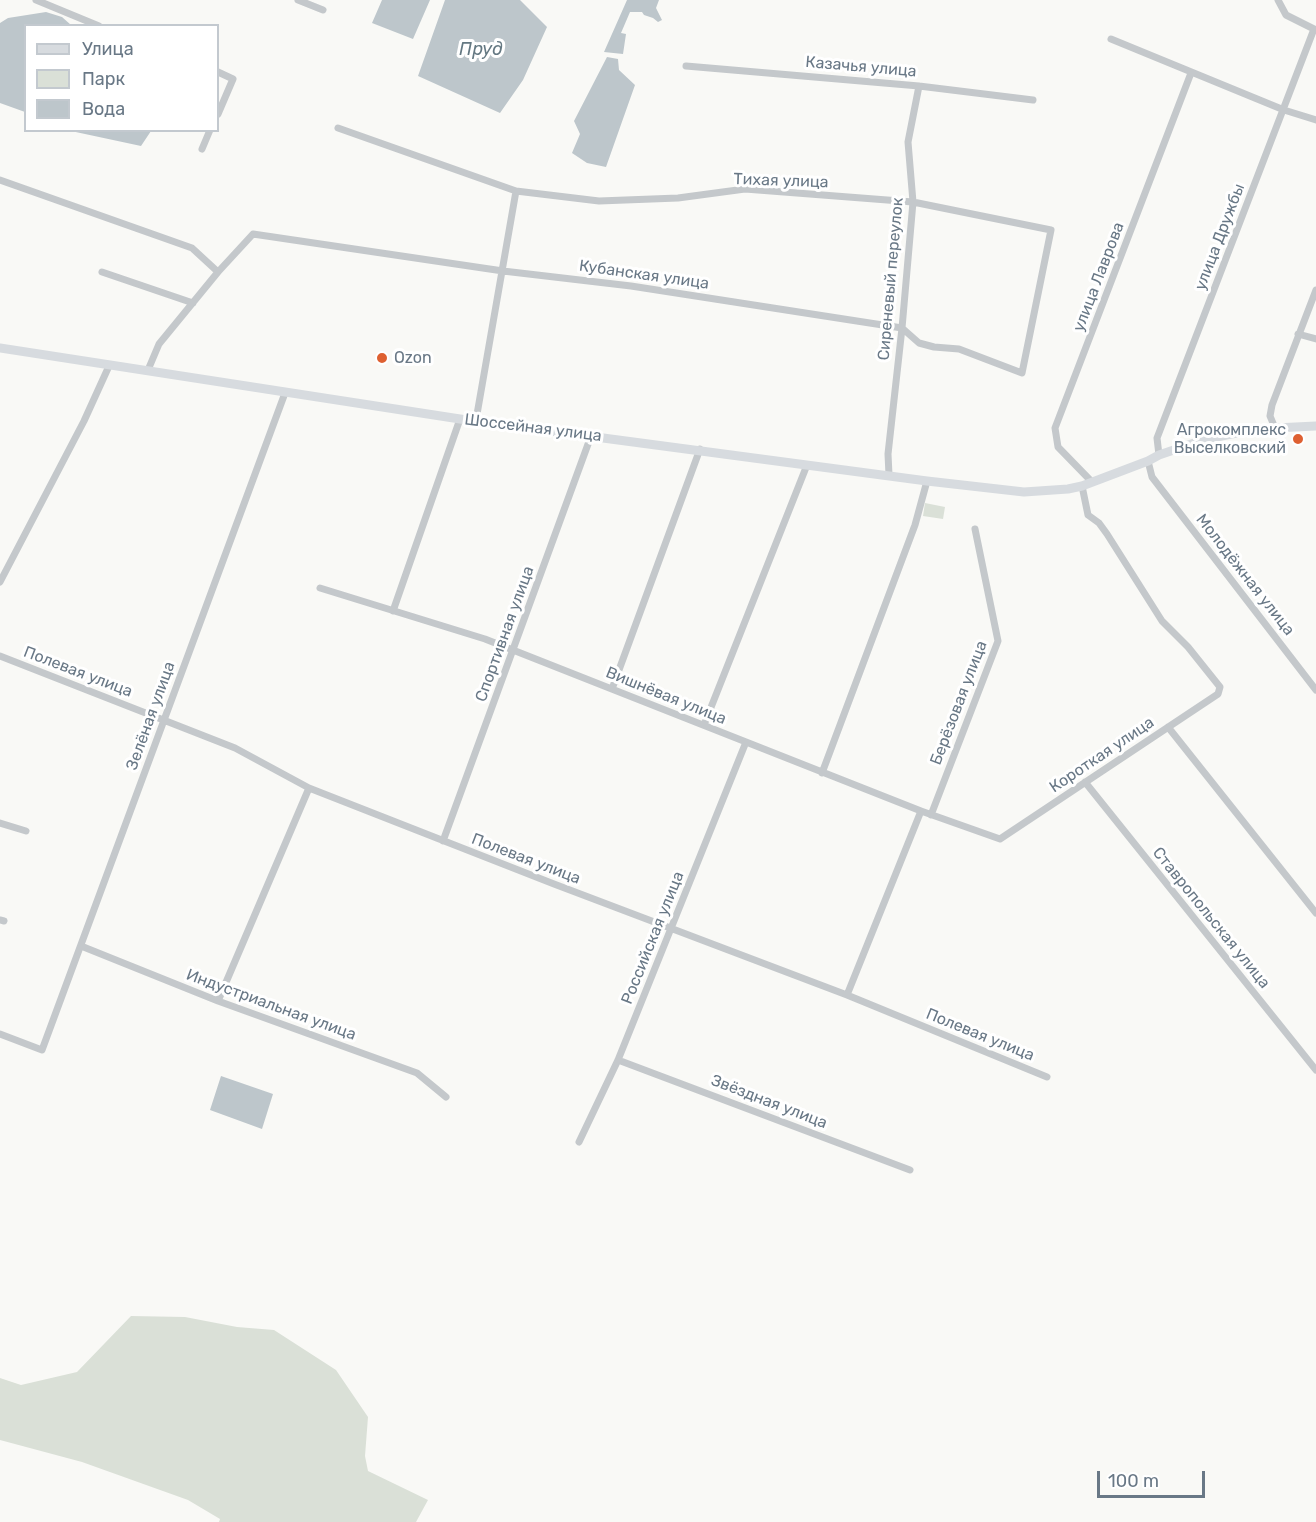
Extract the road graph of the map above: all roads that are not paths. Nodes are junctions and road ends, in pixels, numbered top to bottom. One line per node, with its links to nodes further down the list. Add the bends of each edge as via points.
1 (36, 0): 5 (street)
2 (298, 0): 4 (street)
3 (1278, 0): 6 (street, via 1286,15)
4 (323, 10)
5 (94, 24)
6 (1315, 30): 13 (street, улица Дружбы)
7 (1111, 39): 10 (street)
8 (686, 66): 11 (street, Казачья улица)
9 (219, 72): 14 (street, via 233,79)
10 (1191, 73): 13 (street); 46 (street, улица Лаврова, via 1055,428 1058,447)
11 (919, 86): 12 (street, Казачья улица); 21 (street, Сиреневый переулок, via 908,142)
12 (1033, 100)
13 (1284, 110): 15 (street); 41 (street, улица Дружбы, via 1157,438)
14 (219, 112)
15 (1316, 120)
16 (338, 128): 20 (street, Тихая улица)
17 (209, 132): 18 (street)
18 (202, 149)
19 (0, 180): 24 (street, via 192,248)
20 (516, 191): 21 (street, Тихая улица, via 599,201 678,198 745,189); 22 (street)
21 (913, 202): 27 (street, Сиреневый переулок); 33 (street, Тихая улица, via 1051,231)
22 (503, 271): 24 (street, Кубанская улица, via 252,234); 27 (street, Кубанская улица, via 631,286); 36 (street)
23 (102, 272): 26 (street)
24 (218, 272): 26 (street)
25 (1316, 290): 28 (street)
26 (193, 303): 32 (street, via 159,344)
27 (902, 328): 33 (street, Кубанская улица, via 920,343 959,349); 44 (street, Сиреневый переулок)
28 (1298, 334): 29 (street); 38 (street, via 1272,405 1270,416)
29 (1316, 339)
30 (0, 348): 31 (main road, Шоссейная улица)
31 (109, 366): 32 (main road, Шоссейная улица); 49 (street)
32 (148, 370): 34 (main road, Шоссейная улица)
33 (1022, 373)
34 (285, 393): 35 (main road, Шоссейная улица); 56 (street, Зелёная улица)
35 (460, 419): 36 (main road, Шоссейная улица); 51 (street)
36 (476, 420): 39 (main road, Шоссейная улица)
37 (1316, 426): 38 (main road, Шоссейная улица)
38 (1275, 428): 41 (main road, Шоссейная улица, via 1203,441)
39 (591, 436): 40 (main road, Шоссейная улица); 52 (street, Спортивная улица)
40 (700, 450): 43 (main road, Шоссейная улица); 54 (street)
41 (1159, 455): 42 (main road, Шоссейная улица)
42 (1148, 461): 46 (main road, Шоссейная улица); 55 (street, Молодёжная улица, via 1152,477)
43 (807, 465): 44 (main road, Шоссейная улица); 57 (street)
44 (889, 475): 45 (main road, Шоссейная улица)
45 (927, 481): 47 (main road, Шоссейная улица, via 1024,492); 60 (street, via 915,525)
46 (1092, 482): 47 (main road, Шоссейная улица)
47 (1082, 486): 58 (street, Короткая улица, via 1088,515 1103,528 1162,621 1220,687 1218,694)
48 (975, 529): 64 (street, Берёзовая улица, via 998,641)
49 (0, 582)
50 (320, 588): 51 (street, Вишнёвая улица)
51 (393, 610): 52 (street, Вишнёвая улица)
52 (514, 650): 54 (street, Вишнёвая улица); 68 (street, Спортивная улица)
53 (0, 656): 56 (street, Полевая улица)
54 (612, 689): 57 (street, Вишнёвая улица)
55 (1316, 690)
56 (164, 720): 62 (street, Полевая улица, via 235,748); 71 (street, Зелёная улица)
57 (704, 725): 59 (street, Вишнёвая улица)
58 (1168, 727): 61 (street, Короткая улица); 69 (street)
59 (746, 742): 60 (street, Вишнёвая улица); 70 (street, Российская улица)
60 (822, 772): 63 (street, Вишнёвая улица)
61 (1086, 782): 67 (street, Короткая улица); 76 (street, Ставропольская улица)
62 (309, 788): 68 (street, Полевая улица); 73 (street)
63 (921, 811): 64 (street, Вишнёвая улица); 72 (street)
64 (931, 815): 67 (street, Вишнёвая улица)
65 (0, 823): 66 (street)
66 (26, 831)
67 (1000, 839)
68 (443, 841): 70 (street, Полевая улица)
69 (1316, 913)
70 (671, 928): 72 (street, Полевая улица); 75 (street, Российская улица)
71 (81, 946): 73 (street, Индустриальная улица); 74 (street, Зелёная улица, via 42,1050)
72 (847, 995): 77 (street, Полевая улица)
73 (218, 1002): 78 (street, Индустриальная улица, via 417,1072)
74 (0, 1034)
75 (618, 1060): 79 (street, Российская улица); 80 (street, Звёздная улица)
76 (1316, 1070)
77 (1047, 1077)
78 (446, 1097)
79 (579, 1142)
80 (910, 1170)

